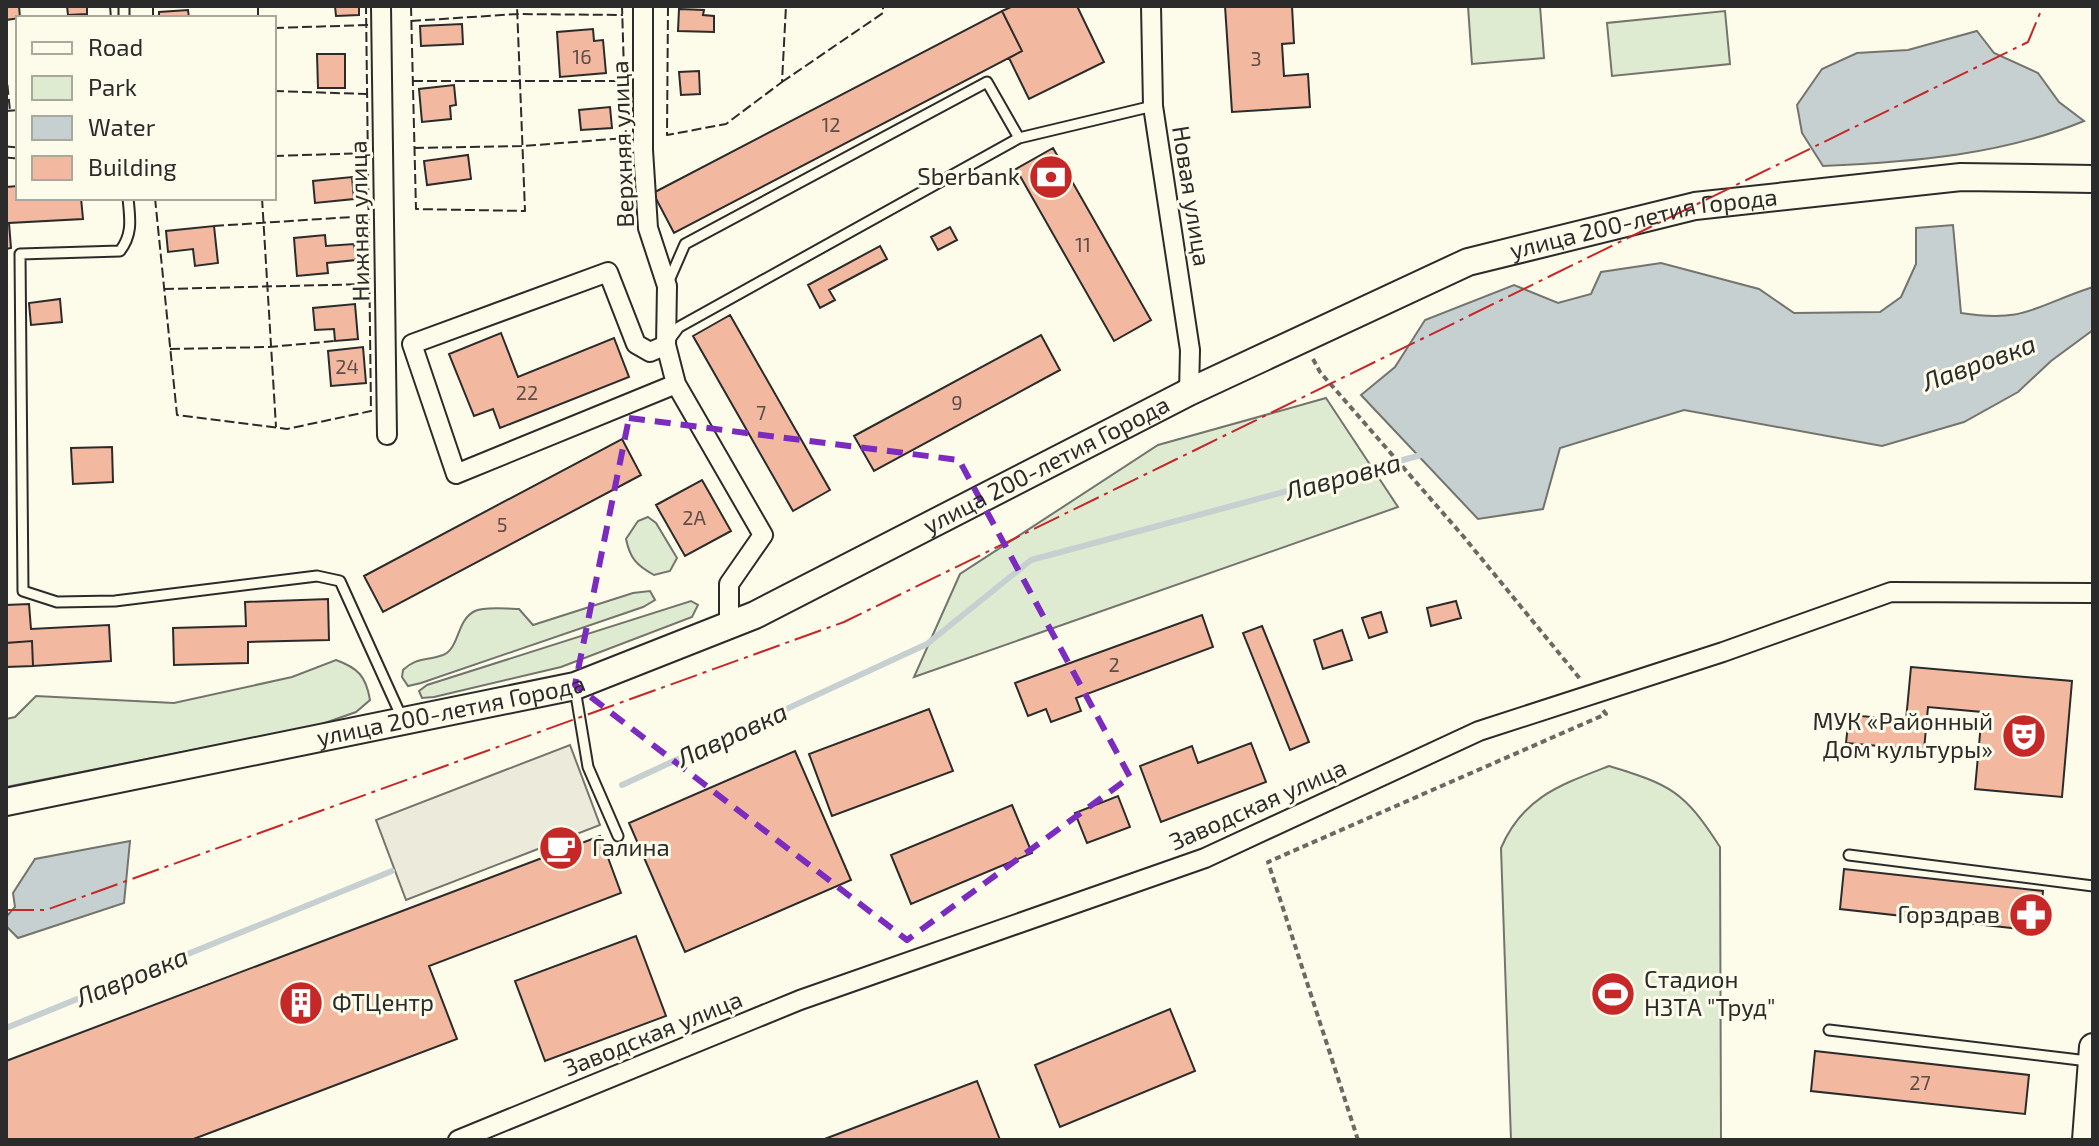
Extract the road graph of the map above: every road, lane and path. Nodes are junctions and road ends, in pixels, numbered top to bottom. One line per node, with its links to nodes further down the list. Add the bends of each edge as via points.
1 (381, 6): 13 (street, Нижняя улица)
2 (643, 6): 8 (street, Верхняя улица, via 648,228)
3 (1151, 6): 4 (street, Новая улица)
4 (1153, 106): 5 (lane); 12 (street, Новая улица, via 1190,350)
5 (1019, 138): 8 (lane, via 987,82 685,244); 10 (lane, via 679,327)
6 (2093, 179): 9 (street, улица 200-летия Города, via 1961,177 1695,206 1468,262)
7 (128, 200): 18 (lane, via 129,240 120,251 20,254 23,591 57,602 115,601 317,576 340,581)
8 (667, 286): 10 (street, Верхняя улица)
9 (1304, 338): 12 (street, улица 200-летия Города); 17 (path, via 1320,372)
10 (666, 345): 11 (street, Верхняя улица); 11 (street, via 650,352 636,344 608,272 412,344 456,474)
11 (676, 384): 15 (street, Верхняя улица, via 763,535 729,584)
12 (1189, 392): 15 (street, улица 200-летия Города)
13 (387, 435)
14 (2093, 593): 17 (street, Заводская улица, via 1891,592)
15 (729, 627): 16 (street, улица 200-летия Города)
16 (575, 686): 18 (street, улица 200-летия Города); 20 (lane, via 588,767)
17 (1592, 694): 26 (street, Заводская улица, via 1479,731 1205,858 800,1000); 27 (path, via 1606,714 1268,862)
18 (403, 721): 19 (street, улица 200-летия Города)
19 (6, 802)
20 (618, 836)
21 (1849, 855): 22 (lane)
22 (2093, 886)
23 (1829, 1030): 24 (lane)
24 (2092, 1054): 25 (street)
25 (2090, 1114): 28 (street)
26 (458, 1140)
27 (1358, 1140)
28 (2086, 1140)

